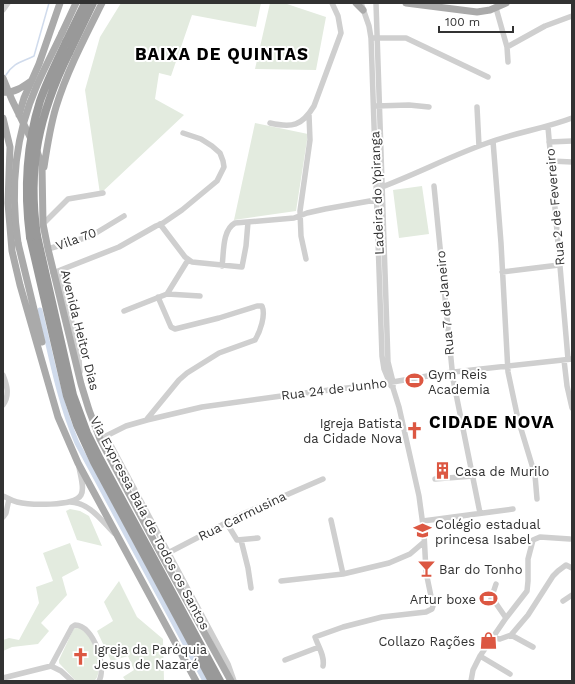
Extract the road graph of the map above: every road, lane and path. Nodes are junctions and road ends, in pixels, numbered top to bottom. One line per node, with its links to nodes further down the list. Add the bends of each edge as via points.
1 (8, 3): 14 (street)
2 (60, 3): 21 (main road)
3 (76, 3): 67 (main road, bridge, via 26,115 19,143 14,188 18,243)
4 (85, 3): 51 (highway, Via Expressa Baía de Todos os Santos, bridge, via 49,78 30,142 26,185 27,216)
5 (93, 3): 51 (highway, Via Expressa Baía de Todos os Santos, bridge, via 55,82 37,143 33,185)
6 (102, 3): 41 (main road, via 67,75 55,108)
7 (332, 3): 27 (street, via 338,16 341,33)
8 (356, 3): 12 (main road)
9 (376, 3): 16 (street, Ladeira do Ypiranga)
10 (406, 3): 13 (main road, via 477,12)
11 (506, 3): 13 (main road)
12 (362, 7): 16 (street, Ladeira do Ypiranga)
13 (496, 8): 17 (street)
14 (3, 10)
15 (572, 16): 17 (street)
16 (374, 38): 19 (street, via 406,38); 23 (street, Ladeira do Ypiranga)
17 (506, 46): 18 (street)
18 (508, 62)
19 (488, 77)
20 (3, 78): 22 (main road, Avenida Heitor Dias)
21 (31, 81): 22 (main road); 26 (main road)
22 (6, 93): 26 (main road, Avenida Heitor Dias)
23 (377, 106): 24 (street); 43 (street, Ladeira do Ypiranga)
24 (429, 107)
25 (477, 107): 37 (street)
26 (19, 114): 36 (main road, Avenida Heitor Dias)
27 (309, 115): 30 (street, via 293,125); 47 (street, via 310,140)
28 (3, 118): 38 (main road)
29 (572, 118): 31 (street)
30 (270, 123)
31 (548, 127): 33 (street); 35 (street, Rua 2 de Fevereiro)
32 (183, 133): 50 (street, via 202,139 217,150 224,167 213,186)
33 (493, 141): 37 (street); 58 (street)
34 (572, 141): 35 (street)
35 (549, 142): 39 (street, Rua 2 de Fevereiro)
36 (34, 146): 38 (main road, via 26,144 17,147); 41 (main road, Avenida Heitor Dias, via 40,160)
37 (480, 146): 43 (street)
38 (10, 160): 67 (main road, via 8,217 12,251)
39 (551, 161): 40 (street); 55 (street, Rua 2 de Fevereiro)
40 (572, 162)
41 (42, 181): 49 (main road, Avenida Heitor Dias)
42 (434, 186): 65 (street, Rua 7 de Janeiro)
43 (380, 188): 45 (street, Ladeira do Ypiranga)
44 (102, 193): 49 (street, via 68,199)
45 (380, 199): 47 (street); 68 (street, Ladeira do Ypiranga, via 386,363)
46 (124, 216): 52 (street, Vila 70, via 91,236)
47 (300, 216): 48 (street); 53 (street)
48 (248, 222): 56 (street, via 236,223 228,231); 56 (street, via 242,267)
49 (43, 224): 52 (main road, Avenida Heitor Dias)
50 (160, 224): 54 (street); 57 (street, via 119,247)
51 (33, 237): 114 (highway, Via Expressa Baía de Todos os Santos, via 67,396 77,425 94,462); 115 (highway, Via Expressa Baía de Todos os Santos, via 73,395 83,422 100,459)
52 (48, 249): 57 (main road, Avenida Heitor Dias)
53 (306, 259)
54 (188, 260): 56 (street); 59 (street)
55 (559, 265): 58 (street); 63 (street, Rua 2 de Fevereiro)
56 (222, 266)
57 (56, 272): 72 (main road, Avenida Heitor Dias, via 81,384)
58 (502, 272): 64 (street)
59 (167, 294): 60 (street); 61 (street)
60 (200, 296)
61 (158, 297): 62 (street); 71 (street, via 171,327 175,329 252,307 262,306 264,310 255,340 219,353 187,373)
62 (124, 311)
63 (568, 359): 64 (street, Rua 24 de Junho); 70 (street, Rua 2 de Fevereiro, via 567,386)
64 (508, 367): 65 (street, Rua 24 de Junho); 79 (street, via 518,419 535,474)
65 (452, 373): 68 (street, Rua 24 de Junho); 74 (street, Rua 7 de Janeiro)
66 (3, 375): 69 (street, via 8,391)
67 (48, 379): 73 (main road, via 58,416)
68 (392, 384): 71 (street, Rua 24 de Junho, via 202,407); 85 (street, Ladeira do Ypiranga, via 414,471)
69 (3, 404)
70 (572, 408)
71 (147, 420): 72 (street, Rua 24 de Junho, via 126,426)
72 (100, 439): 92 (main road, Avenida Heitor Dias)
73 (78, 463): 80 (street, via 81,495); 89 (main road)
74 (473, 476): 76 (street); 82 (street, Rua 7 de Janeiro)
75 (323, 479): 86 (street, Rua Carmusina)
76 (435, 479)
77 (3, 496): 78 (street)
78 (9, 499): 80 (street, via 30,504); 83 (street)
79 (537, 499)
80 (64, 502): 89 (street, via 80,503 89,508)
81 (513, 509): 82 (street)
82 (480, 513): 85 (street)
83 (3, 517)
84 (331, 520): 94 (street)
85 (423, 521): 91 (street, Ladeira do Ypiranga)
86 (226, 522): 90 (street, via 235,538); 92 (street, Rua Carmusina)
87 (258, 538): 90 (street)
88 (570, 539): 100 (street, via 540,537 533,540 528,558 527,591)
89 (120, 540): 113 (main road)
90 (241, 540): 97 (street)
91 (424, 542): 94 (street, via 399,560); 103 (street, Ladeira do Ypiranga, via 432,609 426,612 382,617 324,633 315,637)
92 (165, 554): 116 (main road, Avenida Heitor Dias); 117 (street, via 228,664)
93 (572, 568): 101 (street, via 566,565 553,576 528,615)
94 (343, 574): 95 (street)
95 (281, 581)
96 (496, 584): 100 (street, via 491,599)
97 (251, 588)
98 (572, 595): 99 (street)
99 (563, 601)
100 (506, 618): 102 (street)
101 (511, 635): 102 (street, via 502,639); 104 (street)
102 (494, 638): 105 (street)
103 (319, 647): 106 (street); 108 (street)
104 (533, 647)
105 (480, 656): 109 (street); 118 (street)
106 (286, 660)
107 (51, 666): 110 (street); 111 (street); 112 (street, via 72,627 75,624 80,625 90,632 96,646 102,670)
108 (323, 666)
109 (510, 674)
110 (3, 678)
111 (72, 681)
112 (99, 681)
113 (196, 681)
114 (212, 681)
115 (220, 681)
116 (231, 681)
117 (234, 681)
118 (471, 681)

